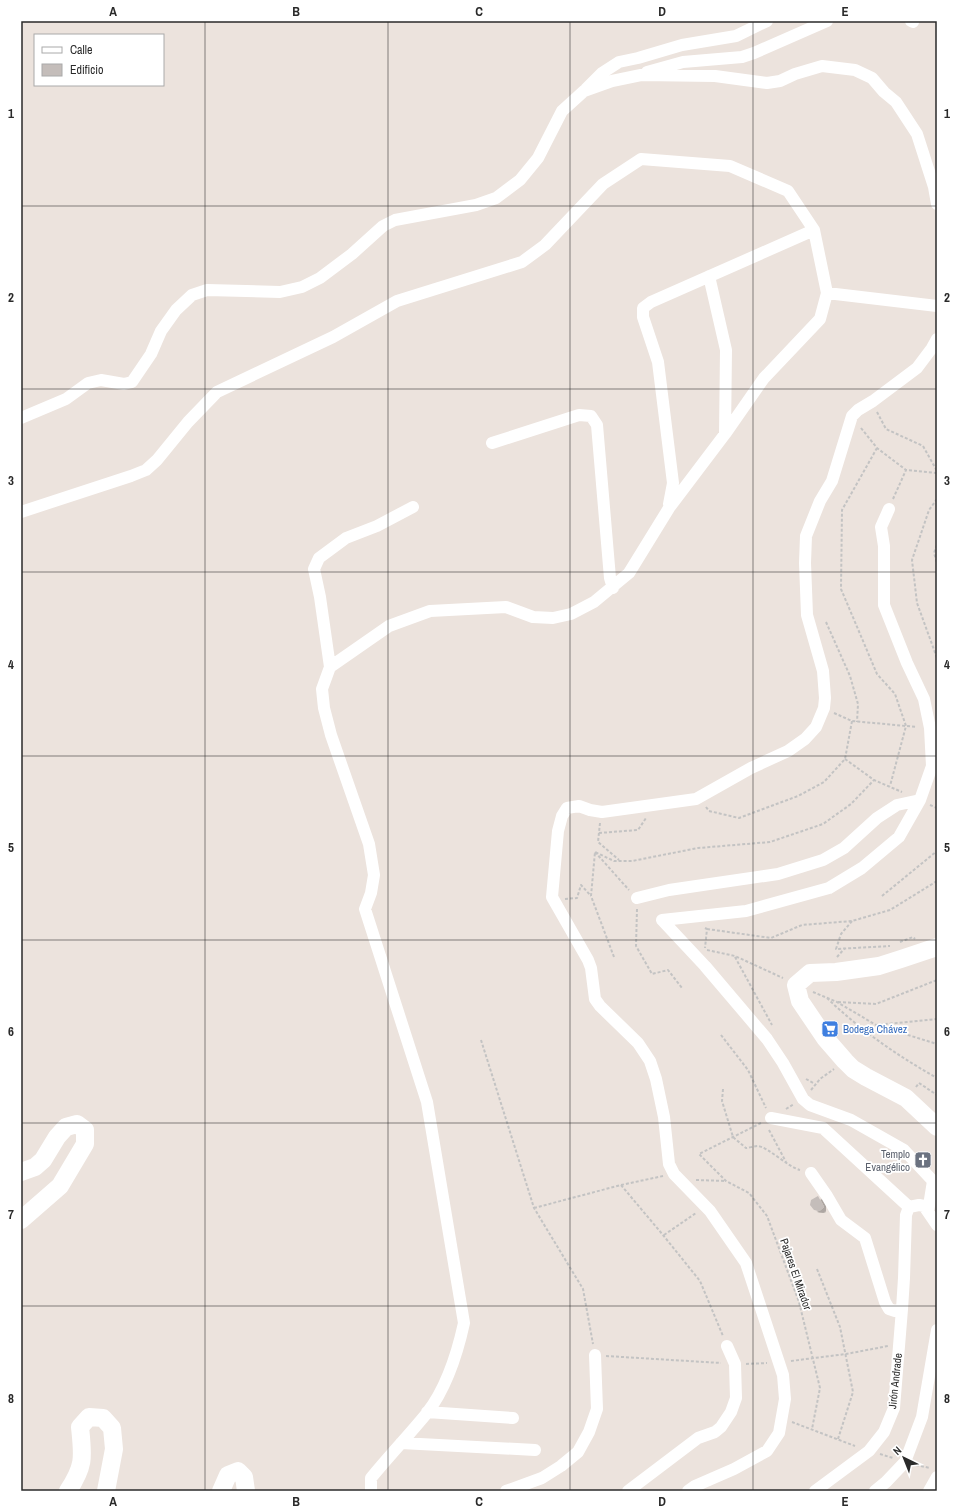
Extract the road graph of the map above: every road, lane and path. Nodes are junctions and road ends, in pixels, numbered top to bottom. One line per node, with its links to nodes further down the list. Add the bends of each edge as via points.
1 (767, 21): 4 (street, via 736,36 682,45 619,62 602,73)
2 (827, 21): 3 (street, via 754,53 683,62 651,70)
3 (641, 76): 4 (street, via 612,81); 5 (street, via 715,76 767,83 822,66 855,70 872,78 896,102 918,134)
4 (584, 91): 13 (street, via 562,111 538,158 520,180 496,198 476,205 395,220 383,226 320,278 302,287 280,292 207,290 192,294 161,331 151,354 132,382 124,384 101,380 88,383 66,399)
5 (937, 204)
6 (814, 230): 7 (street); 8 (street); 23 (street, via 788,191 730,166 641,159 603,184 545,245 522,262 397,301 333,337 217,392 146,470)
7 (709, 276): 14 (street, via 726,350); 21 (street, via 643,308 643,318 658,362 660,377 673,483)
8 (827, 293): 9 (street); 14 (street, via 820,319 764,378)
9 (937, 306)
10 (937, 339): 11 (street, via 917,368)
11 (873, 402): 12 (street); 18 (path, via 882,425 923,446)
12 (852, 416): 16 (path); 30 (street, via 832,481 820,501 806,536 804,564 807,615 823,671)
13 (21, 418)
14 (725, 434): 21 (street)
15 (492, 443): 26 (street, via 579,415 591,416 597,425 610,578)
16 (877, 448): 17 (path); 33 (path, via 842,510 841,589 877,674 895,694)
17 (906, 470): 18 (path); 22 (path)
18 (937, 472)
19 (937, 499): 28 (path, via 929,510 912,560 917,603)
20 (413, 507): 29 (street, via 377,526 346,538 320,558 314,569)
21 (669, 508): 26 (street, via 629,573)
22 (889, 509): 34 (street, via 881,527 884,546 884,605 906,663 924,699)
23 (21, 512)
24 (937, 546): 25 (path, via 934,553)
25 (937, 563)
26 (613, 588): 29 (street, via 571,614 553,618 533,617 506,607 430,611 389,626)
27 (826, 622): 32 (path, via 850,676 858,704)
28 (937, 658)
29 (330, 667): 103 (street, via 322,689 324,708 331,735 370,844 374,875 366,909 427,1102 464,1323 458,1351)
30 (824, 708): 31 (path); 38 (street, via 816,727 788,751)
31 (852, 721): 32 (path); 35 (path)
32 (857, 722): 33 (path)
33 (906, 726): 34 (path); 37 (path)
34 (930, 728): 39 (street, via 932,766)
35 (845, 759): 36 (path); 38 (path, via 824,782 798,796 739,818 709,811)
36 (874, 780): 37 (path); 46 (path, via 850,804 823,824 770,842 698,848)
37 (890, 786): 39 (path)
38 (696, 798): 40 (street)
39 (920, 800): 41 (path); 50 (street, via 897,805 877,818 844,848 823,860 778,874 669,890); 89 (street, via 899,837 862,868 830,888 746,911 662,920 767,1039 803,1099 810,1105 851,1120 904,1150 933,1181)
40 (655, 805): 42 (street); 43 (path, via 638,830)
41 (937, 808)
42 (602, 812): 43 (path); 51 (street, via 579,806 567,808 562,816 558,830)
43 (599, 833): 46 (path, via 598,842)
44 (937, 851): 49 (path)
45 (595, 852): 46 (path, via 614,861); 48 (path); 50 (path)
46 (620, 861)
47 (937, 881): 52 (path, via 890,910)
48 (591, 896): 51 (path, via 581,884 577,898); 60 (path)
49 (882, 896)
50 (637, 898): 63 (path, via 636,946 652,974 668,970)
51 (553, 899): 83 (street, via 588,960 595,998 638,1043 650,1061 664,1117 669,1164)
52 (852, 922): 54 (path, via 802,925 771,938); 57 (path, via 841,934 836,949)
53 (700, 927): 54 (path)
54 (707, 929): 59 (path, via 705,950)
55 (918, 942): 56 (path, via 913,937)
56 (899, 943)
57 (892, 946)
58 (937, 946): 62 (street, via 879,966 810,973)
59 (735, 956): 62 (path); 68 (path)
60 (614, 957)
61 (937, 980): 65 (path, via 876,1004)
62 (796, 984): 64 (path); 78 (street, via 800,1001 825,1038 845,1061 866,1077 906,1098)
63 (682, 988)
64 (826, 998): 65 (path); 73 (path, via 846,1017 906,1060)
65 (837, 1002): 67 (path)
66 (937, 1019): 67 (path)
67 (876, 1025): 71 (path)
68 (773, 1026)
69 (721, 1035): 76 (path, via 748,1070)
70 (481, 1040): 88 (path)
71 (937, 1044)
72 (804, 1078): 74 (path)
73 (937, 1078)
74 (815, 1084)
75 (723, 1088): 79 (path, via 722,1101)
76 (769, 1123): 80 (path); 87 (street, via 823,1128)
77 (754, 1126): 79 (path)
78 (937, 1127)
79 (733, 1137): 80 (path, via 746,1148 759,1146); 84 (path, Pajares El Mirador, via 699,1154)
80 (787, 1163): 82 (path, via 792,1168)
81 (21, 1172): 90 (street, via 35,1168 43,1160 66,1127 77,1124 85,1130 86,1144 60,1186)
82 (811, 1173): 94 (street, via 841,1220 865,1238 889,1309 896,1311)
83 (674, 1174): 84 (path, via 683,1179); 85 (path); 86 (street)
84 (726, 1181): 100 (path, Pajares El Mirador, via 749,1194 767,1216 799,1302)
85 (621, 1185): 88 (path); 92 (path)
86 (706, 1207): 92 (path); 101 (street, via 746,1263)
87 (909, 1207): 89 (street, via 924,1206); 94 (street, Jirón Andrade, via 906,1215)
88 (534, 1208): 99 (path, via 583,1290)
89 (928, 1212): 91 (street)
90 (21, 1220)
91 (937, 1225)
92 (663, 1235): 97 (path, via 700,1281)
93 (817, 1269): 98 (path, via 840,1327)
94 (902, 1308): 96 (street, Jirón Andrade)
95 (937, 1330): 119 (street, via 922,1417 905,1462)
96 (899, 1344): 98 (path); 118 (street, Jirón Andrade, via 894,1408 884,1432 869,1451)
97 (727, 1346): 102 (street)
98 (846, 1354): 100 (path); 106 (path, via 853,1392)
99 (595, 1355): 102 (path); 115 (street, via 597,1409 578,1452 542,1478)
100 (814, 1359): 101 (path); 105 (path, Pajares El Mirador, via 820,1388)
101 (779, 1362): 102 (path); 117 (street, via 785,1399 779,1432 767,1451)
102 (735, 1364): 116 (street, via 736,1398 721,1427 698,1438)
103 (428, 1412): 104 (street); 107 (street)
104 (513, 1418)
105 (812, 1429)
106 (838, 1439)
107 (401, 1443): 108 (street); 114 (street, via 371,1478)
108 (535, 1450)
109 (937, 1477): 120 (street)
110 (68, 1491): 111 (street, via 78,1477 83,1458 80,1427 89,1417 103,1418 112,1428 114,1449)
111 (106, 1491)
112 (220, 1491): 113 (street, via 228,1475 238,1471 244,1478)
113 (246, 1491)
114 (371, 1491)
115 (506, 1491)
116 (628, 1491)
117 (688, 1491)
118 (815, 1491)
119 (875, 1491)
120 (929, 1491)

